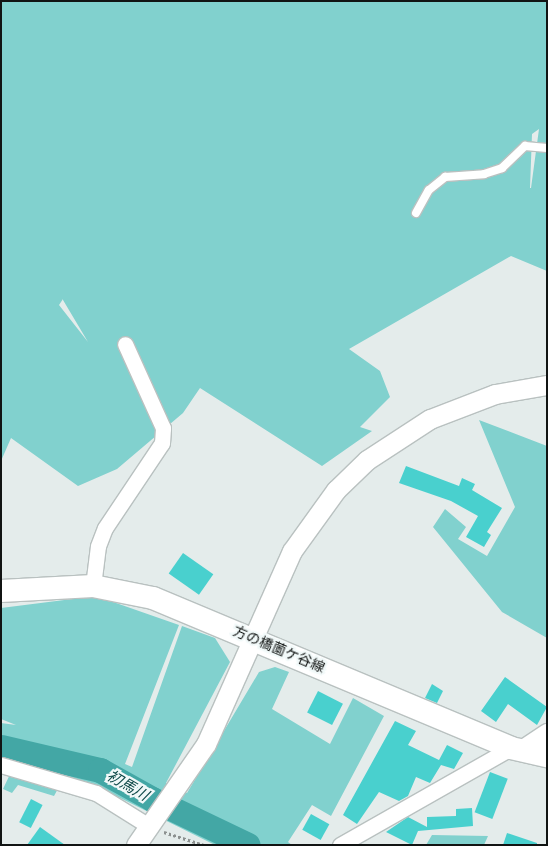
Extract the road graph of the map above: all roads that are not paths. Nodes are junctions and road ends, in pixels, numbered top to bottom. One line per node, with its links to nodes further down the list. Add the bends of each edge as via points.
1 (547, 148): 2 (lane, via 525,146 502,168 484,174 445,177 429,190)
2 (416, 213)
3 (125, 344): 5 (street, via 163,428 162,442 105,528 98,546)
4 (547, 385): 7 (street, via 510,391 460,406 405,434 368,460 336,490 306,528 279,576)
5 (93, 586): 6 (main road, 方の橋薗ケ谷線); 7 (main road, 方の橋薗ケ谷線, via 153,598)
6 (1, 591)
7 (252, 638): 9 (main road, 方の橋薗ケ谷線); 12 (street, via 206,744)
8 (547, 733): 9 (street)
9 (517, 749): 10 (main road, 方の橋薗ケ谷線); 14 (street)
10 (547, 756)
11 (1, 765): 12 (street, via 96,793)
12 (151, 823): 13 (street)
13 (136, 845)
14 (340, 845)

